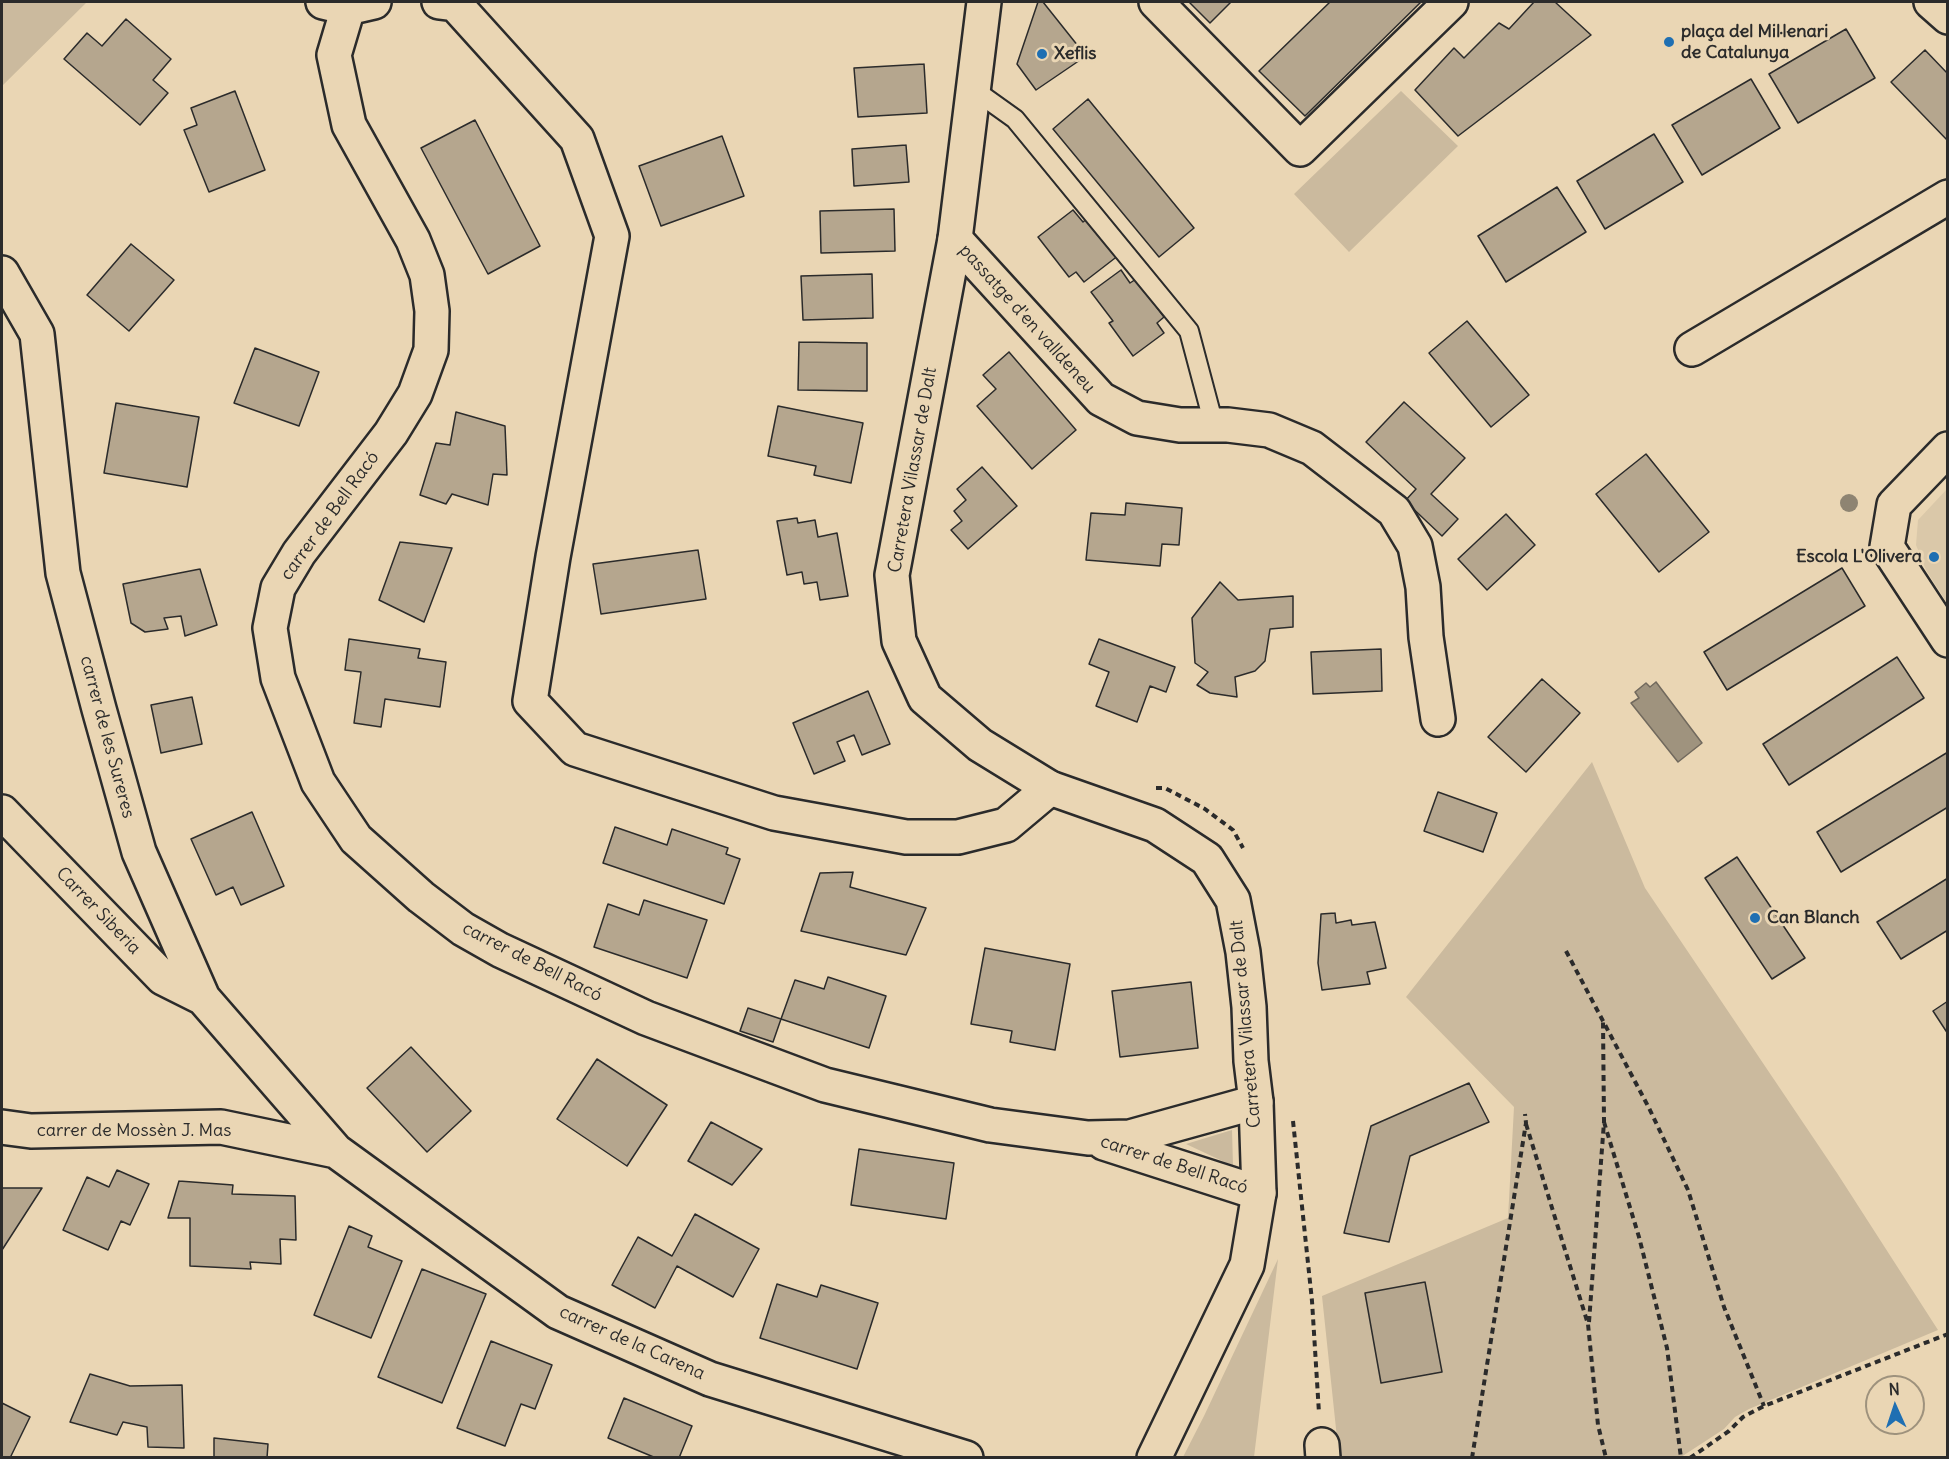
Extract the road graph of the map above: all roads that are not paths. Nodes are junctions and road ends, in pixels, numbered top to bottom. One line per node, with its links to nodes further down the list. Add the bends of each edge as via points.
1 (439, 2): 17 (street, via 456,4 577,139 612,236 530,701 575,749 774,813 906,837 958,837 1006,825)
2 (984, 2): 8 (street, Carretera Vilassar de Dalt)
3 (1156, 2): 4 (street, via 1300,149)
4 (1451, 2)
5 (1931, 2): 7 (street)
6 (348, 4): 22 (street, carrer de Bell Racó, via 334,55 349,125 413,240 427,275 432,311 431,350 415,394 391,433 299,553 278,588 270,628 278,678 325,792 356,839 463,929 646,1018 825,1085 990,1125)
7 (1947, 17)
8 (973, 89): 10 (street, Carretera Vilassar de Dalt); 13 (lane, via 1015,119 1189,331)
9 (1947, 198): 12 (street)
10 (955, 239): 13 (street, passatge d'en valldeneu, via 1101,399 1137,418 1180,425); 17 (street, Carretera Vilassar de Dalt, via 892,575 899,641 925,698 980,745)
11 (2, 273): 19 (street, carrer de les Sureres, via 37,333 63,573 99,709 139,852)
12 (1692, 349)
13 (1214, 425): 16 (street, passatge d'en valldeneu, via 1269,430 1312,448 1394,511 1415,546)
14 (1947, 449): 15 (street, via 1894,505 1887,547)
15 (1947, 640)
16 (1438, 718)
17 (1050, 788): 20 (street, Carretera Vilassar de Dalt, via 1155,825 1207,858 1233,900 1243,952)
18 (2, 812): 19 (street, Carrer Siberia, via 163,978)
19 (203, 998): 23 (street, carrer de les Sureres)
20 (1256, 1102): 22 (street, carrer de Bell Racó, via 1130,1137); 24 (street, Carretera Vilassar de Dalt)
21 (2, 1126): 23 (street, carrer de Mossèn J. Mas, via 31,1131 221,1127)
22 (1088, 1138): 24 (street, carrer de Bell Racó)
23 (336, 1151): 25 (street, carrer de la Carena, via 558,1312 710,1379)
24 (1259, 1192): 26 (street, Carretera Vilassar de Dalt, via 1247,1265)
25 (966, 1458)
26 (1154, 1458)

